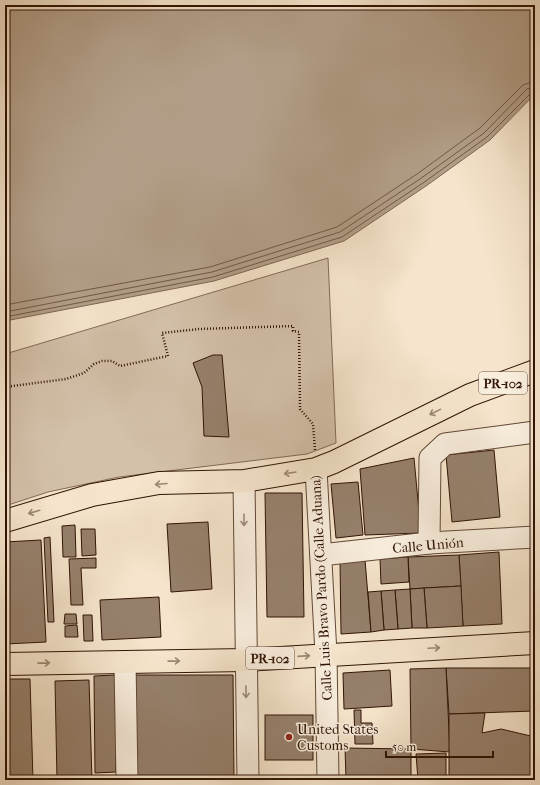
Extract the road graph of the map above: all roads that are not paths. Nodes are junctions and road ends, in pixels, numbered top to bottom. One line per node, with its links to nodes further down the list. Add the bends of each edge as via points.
1 (535, 371): 3 (main road, PR-102, one-way to 3, via 470,395)
2 (535, 432): 7 (street, via 446,444 430,458)
3 (316, 469): 4 (main road, PR-102, one-way to 4); 8 (street, Calle Luis Bravo Pardo (Calle Aduana))
4 (244, 480): 5 (main road, PR-102, one-way to 5, via 159,483 92,495); 11 (street, one-way to 11)
5 (5, 520)
6 (535, 537): 7 (street, Calle Unión)
7 (429, 543): 8 (street, Calle Unión)
8 (321, 555): 10 (street, Calle Luis Bravo Pardo (Calle Aduana))
9 (535, 643): 10 (main road, PR-102, one-way to 9)
10 (326, 654): 11 (main road, PR-102, one-way to 10); 16 (street, Calle Luis Bravo Pardo (Calle Aduana))
11 (245, 660): 12 (main road, PR-102, one-way to 11); 15 (street, one-way to 15)
12 (125, 662): 13 (main road, PR-102, one-way to 12); 14 (street)
13 (5, 664)
14 (127, 780)
15 (248, 780)
16 (328, 780)

